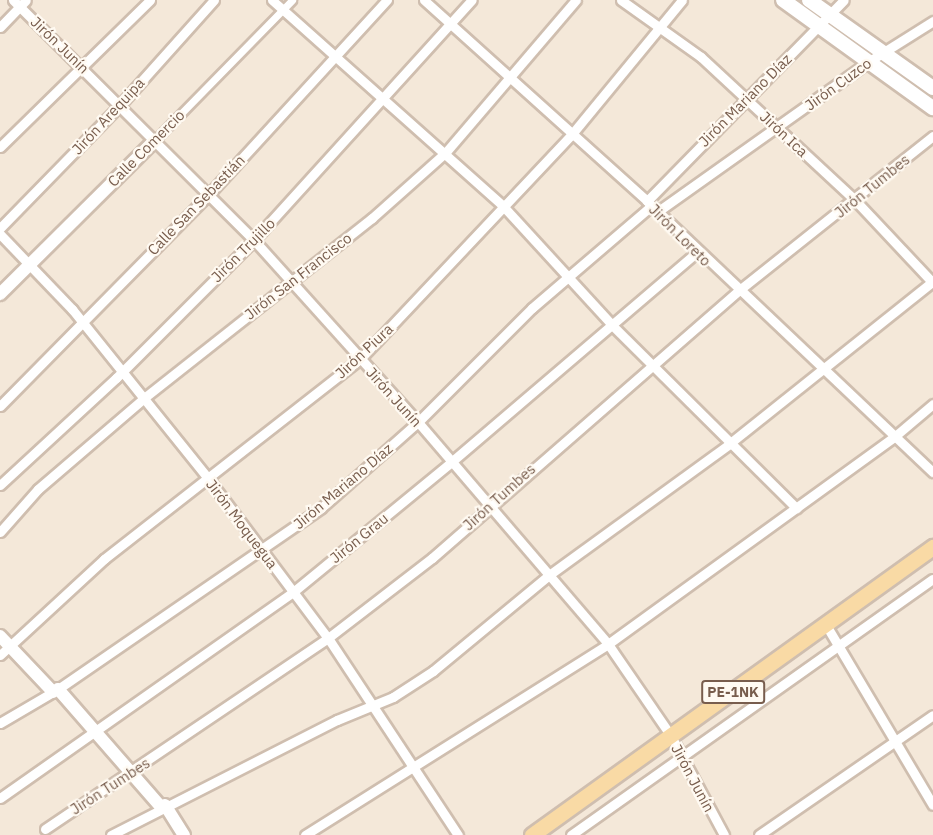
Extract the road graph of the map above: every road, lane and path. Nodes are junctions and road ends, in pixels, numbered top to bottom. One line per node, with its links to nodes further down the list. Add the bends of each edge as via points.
1 (150, 0): 25 (street)
2 (214, 0): 30 (street, Jirón Arequipa)
3 (272, 0): 15 (street)
4 (292, 0): 15 (street, Calle Comercio)
5 (387, 0): 23 (street, Calle San Sebastián)
6 (424, 0): 18 (street, Jirón Loreto)
7 (472, 0): 18 (street, Jirón Trujillo)
8 (576, 0): 26 (street, Jirón San Francisco)
9 (621, 0): 19 (street, Jirón Ica)
10 (682, 0): 19 (street, Jirón Piura)
11 (783, 0): 20 (main road)
12 (809, 0): 16 (main road)
13 (844, 0): 16 (street, Jirón Mariano Díaz)
14 (20, 2): 21 (street); 25 (street, Jirón Junín)
15 (283, 9): 23 (street); 35 (street, Calle Comercio)
16 (831, 15): 20 (street, Jirón Mariano Díaz); 22 (main road)
17 (933, 21): 22 (street, Jirón Cuzco)
18 (451, 25): 26 (street, Jirón Loreto); 29 (street, Jirón Trujillo)
19 (659, 25): 28 (street, Jirón Ica); 33 (street, Jirón Piura)
20 (819, 26): 24 (main road); 28 (street, Jirón Mariano Díaz)
21 (0, 27)
22 (882, 53): 24 (street, Jirón Cuzco); 27 (main road)
23 (334, 55): 29 (street); 38 (street, Calle San Sebastián)
24 (868, 62): 31 (main road); 32 (street, Jirón Cuzco)
25 (83, 68): 30 (street, Jirón Junín); 36 (street)
26 (509, 80): 33 (street, Jirón Loreto); 37 (street, Jirón San Francisco)
27 (933, 88)
28 (744, 98): 32 (street, Jirón Ica); 40 (street, Jirón Mariano Díaz)
29 (385, 99): 37 (street); 44 (street, Jirón Trujillo)
30 (120, 105): 35 (street, Jirón Junín); 42 (street, Jirón Arequipa)
31 (933, 108)
32 (777, 128): 39 (street, Jirón Ica); 40 (street, Jirón Cuzco)
33 (572, 134): 40 (street, Jirón Loreto); 41 (street, Jirón Piura)
34 (933, 136): 39 (street, Jirón Tumbes)
35 (155, 140): 38 (street, Jirón Junín); 46 (street, Calle Comercio)
36 (0, 147)
37 (446, 152): 41 (street); 48 (street, Jirón San Francisco, via 372,219)
38 (210, 193): 44 (street, Jirón Junín); 52 (street, Calle San Sebastián)
39 (856, 201): 49 (street, Jirón Ica); 50 (street, Jirón Tumbes)
40 (652, 206): 45 (street, Jirón Loreto); 47 (street, Jirón Mariano Díaz)
41 (504, 207): 47 (street); 54 (street, Jirón Piura)
42 (0, 228)
43 (0, 234): 46 (street, Jirón Moquegua)
44 (254, 240): 48 (street, Jirón Junín); 57 (street, Jirón Trujillo)
45 (697, 252): 50 (street, Jirón Loreto); 53 (street, Jirón Grau)
46 (30, 264): 51 (street, Calle Comercio); 52 (street, Jirón Moquegua)
47 (569, 279): 53 (street); 61 (street, Jirón Mariano Díaz, via 532,308)
48 (291, 280): 54 (street, Jirón Junín); 58 (street, Jirón San Francisco)
49 (933, 282): 56 (street)
50 (738, 291): 55 (street, Jirón Tumbes); 56 (street, Jirón Loreto)
51 (0, 294)
52 (82, 323): 57 (street, Jirón Moquegua); 60 (street, Calle San Sebastián)
53 (612, 325): 55 (street); 64 (street, Jirón Grau)
54 (360, 359): 61 (street, Jirón Junín); 66 (street, Jirón Piura)
55 (652, 365): 63 (street); 68 (street, Jirón Tumbes)
56 (822, 369): 62 (street, Jirón Loreto); 63 (street)
57 (120, 372): 58 (street, Jirón Moquegua); 67 (street, Jirón Trujillo)
58 (144, 398): 66 (street, Jirón Moquegua); 70 (street, Jirón San Francisco, via 38,489)
59 (933, 404): 62 (street)
60 (0, 406)
61 (418, 422): 64 (street, Jirón Junín); 72 (street, Jirón Mariano Díaz, via 321,508)
62 (894, 437): 65 (street, Jirón Loreto); 69 (street)
63 (729, 444): 69 (street); 73 (street)
64 (450, 464): 68 (street, Jirón Junín); 75 (street, Jirón Grau)
65 (933, 472)
66 (207, 477): 72 (street, Jirón Moquegua); 81 (street, Jirón Piura, via 104,559)
67 (0, 485)
68 (489, 505): 73 (street, Jirón Junín); 78 (street, Jirón Tumbes, via 432,558)
69 (796, 508): 79 (street)
70 (0, 532)
71 (933, 547): 76 (main road, PE-1NK)
72 (262, 550): 75 (street, Jirón Moquegua); 82 (street, Jirón Mariano Díaz)
73 (549, 575): 79 (street, Jirón Junín); 83 (street, via 433,671)
74 (933, 579): 80 (street)
75 (293, 592): 78 (street, Jirón Moquegua); 86 (street, Jirón Grau)
76 (826, 625): 80 (street); 87 (main road, PE-1NK)
77 (0, 636): 81 (street)
78 (328, 638): 83 (street, Jirón Moquegua); 91 (street, Jirón Tumbes)
79 (608, 644): 87 (street, Jirón Junín); 90 (street)
80 (838, 646): 88 (street); 89 (street)
81 (5, 651): 82 (street)
82 (56, 690): 85 (street, Jirón Mariano Díaz); 86 (street)
83 (375, 705): 90 (street, Jirón Moquegua); 94 (street)
84 (933, 715): 88 (street)
85 (0, 723)
86 (95, 734): 91 (street); 92 (street, Jirón Grau)
87 (671, 736): 89 (street, Jirón Junín); 100 (main road, PE-1NK)
88 (895, 739): 93 (street); 103 (street)
89 (679, 757): 101 (street); 102 (street, Jirón Junín)
90 (415, 766): 98 (street); 99 (street, Jirón Moquegua)
91 (128, 774): 94 (street); 95 (street, Jirón Tumbes)
92 (0, 798)
93 (933, 804)
94 (163, 806): 96 (street); 97 (street)
95 (45, 830)
96 (111, 835)
97 (184, 835)
98 (305, 835)
99 (458, 835)
100 (532, 835)
101 (571, 835)
102 (724, 835)
103 (759, 835)

